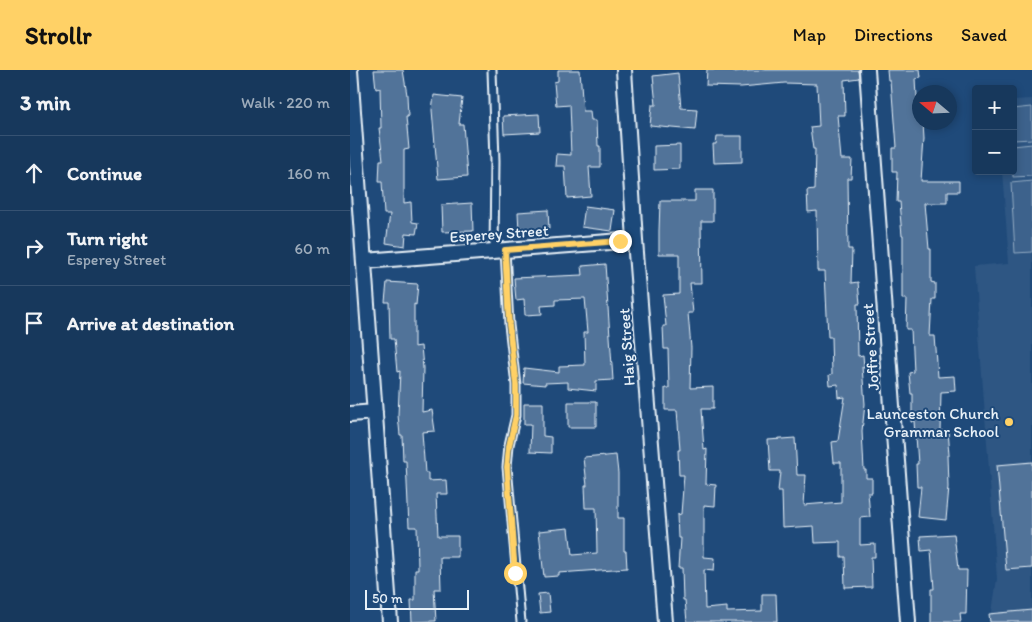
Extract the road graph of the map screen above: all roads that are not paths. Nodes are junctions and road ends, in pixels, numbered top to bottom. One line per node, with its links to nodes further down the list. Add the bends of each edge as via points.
1 (350, 70): 5 (street)
2 (492, 70): 7 (lane)
3 (624, 70): 6 (street, Haig Street)
4 (867, 70): 14 (street, Joffre Street)
5 (354, 181): 8 (street)
6 (635, 240): 7 (street, Esperey Street); 13 (street, Haig Street)
7 (499, 251): 8 (street, Esperey Street); 12 (lane, via 516,393 516,415 507,467)
8 (365, 261): 9 (street)
9 (375, 412): 10 (street); 11 (street)
10 (350, 414)
11 (390, 622)
12 (520, 622)
13 (665, 622)
14 (908, 622)

